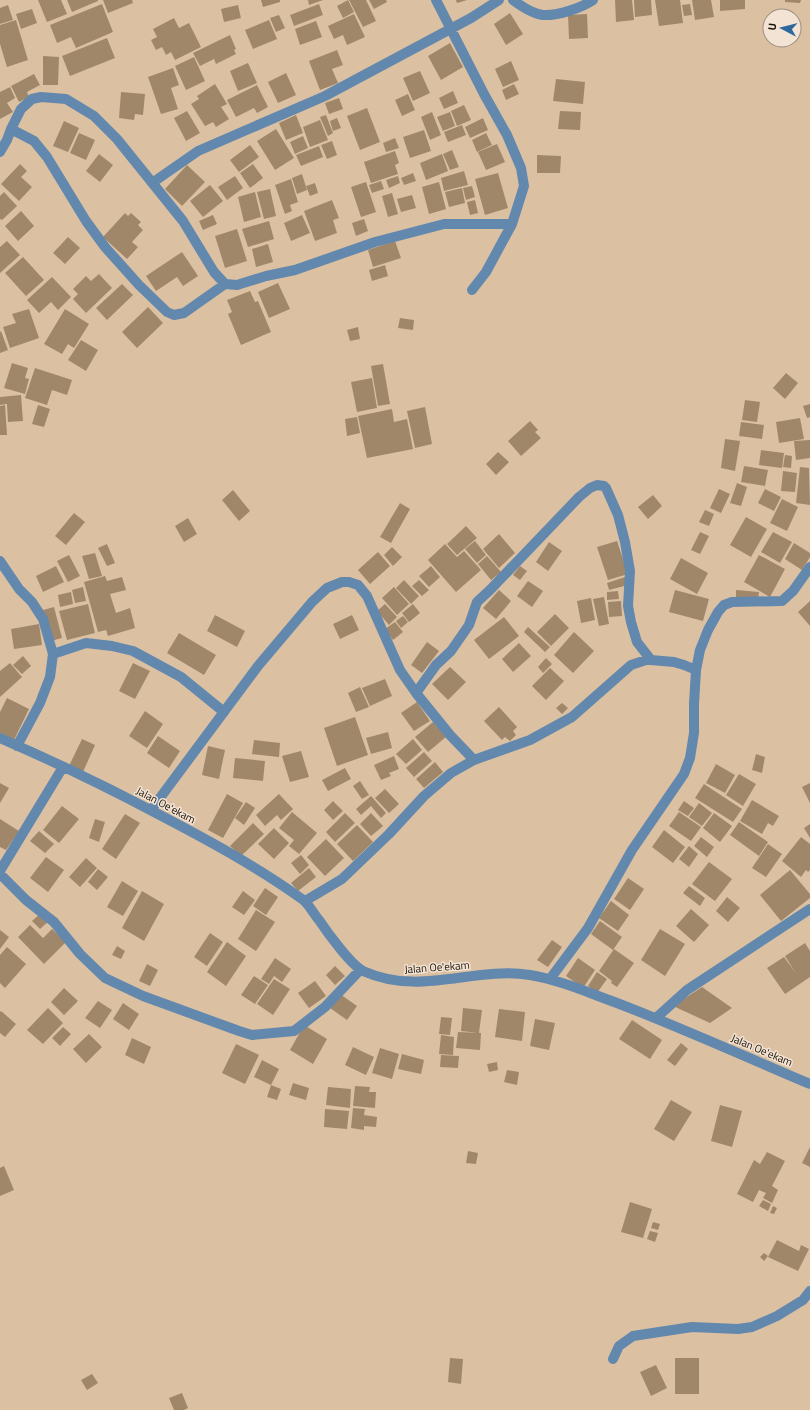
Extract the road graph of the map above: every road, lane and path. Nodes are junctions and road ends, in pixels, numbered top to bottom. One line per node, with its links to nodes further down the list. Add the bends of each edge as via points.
1 (436, 0): 5 (street)
2 (499, 0): 5 (street)
3 (513, 0): 4 (street, via 543,15 581,8)
4 (593, 0)
5 (451, 29): 8 (street, via 325,96 198,151); 9 (street, via 508,135 521,168 524,186)
6 (11, 129): 7 (street); 8 (street, via 21,109 32,99 66,99 94,116); 10 (street, via 34,141 47,156 86,222 105,247 167,312 174,315 184,312)
7 (0, 152)
8 (152, 183): 10 (street, via 183,221 214,272)
9 (512, 224): 10 (street, via 444,224 375,242 295,270 237,285); 11 (street, via 486,272)
10 (225, 284)
11 (472, 290)
12 (0, 560): 14 (street, via 43,619)
13 (810, 567): 16 (street, via 793,591 782,601 724,604 708,630)
14 (53, 654): 18 (street, via 86,643 133,651 182,677); 20 (street, via 50,677 40,703)
15 (651, 660): 16 (street, via 674,662); 17 (street, via 637,642 631,622 628,606 630,571 618,515 606,488 597,485 573,503 476,602 469,625); 21 (street, via 631,665 572,717 530,740)
16 (696, 670): 29 (street, via 694,733 690,758 684,774 632,850 588,928)
17 (416, 693): 18 (street, via 400,670 367,596 358,584 342,582 327,588 312,602 258,666); 21 (street)
18 (224, 712): 23 (street)
19 (0, 738): 20 (street, Jalan Oe'ekam)
20 (17, 746): 22 (street, Jalan Oe'ekam)
21 (474, 760): 26 (street, via 451,773 424,796 342,879)
22 (63, 767): 23 (street, Jalan Oe'ekam); 24 (street)
23 (151, 810): 26 (street, Jalan Oe'ekam, via 266,874)
24 (0, 871)
25 (0, 874): 28 (street, via 26,900 54,922 80,954 105,978 143,996 252,1035 294,1031 325,1007)
26 (305, 901): 28 (street, Jalan Oe'ekam)
27 (810, 909): 30 (street, via 687,990)
28 (360, 970): 29 (street, Jalan Oe'ekam, via 400,982 502,974)
29 (550, 979): 30 (street, Jalan Oe'ekam)
30 (656, 1018): 31 (street, Jalan Oe'ekam)
31 (810, 1084)
32 (810, 1291): 33 (street, via 803,1300 752,1327 692,1327 633,1336 619,1346)
33 (612, 1358)

